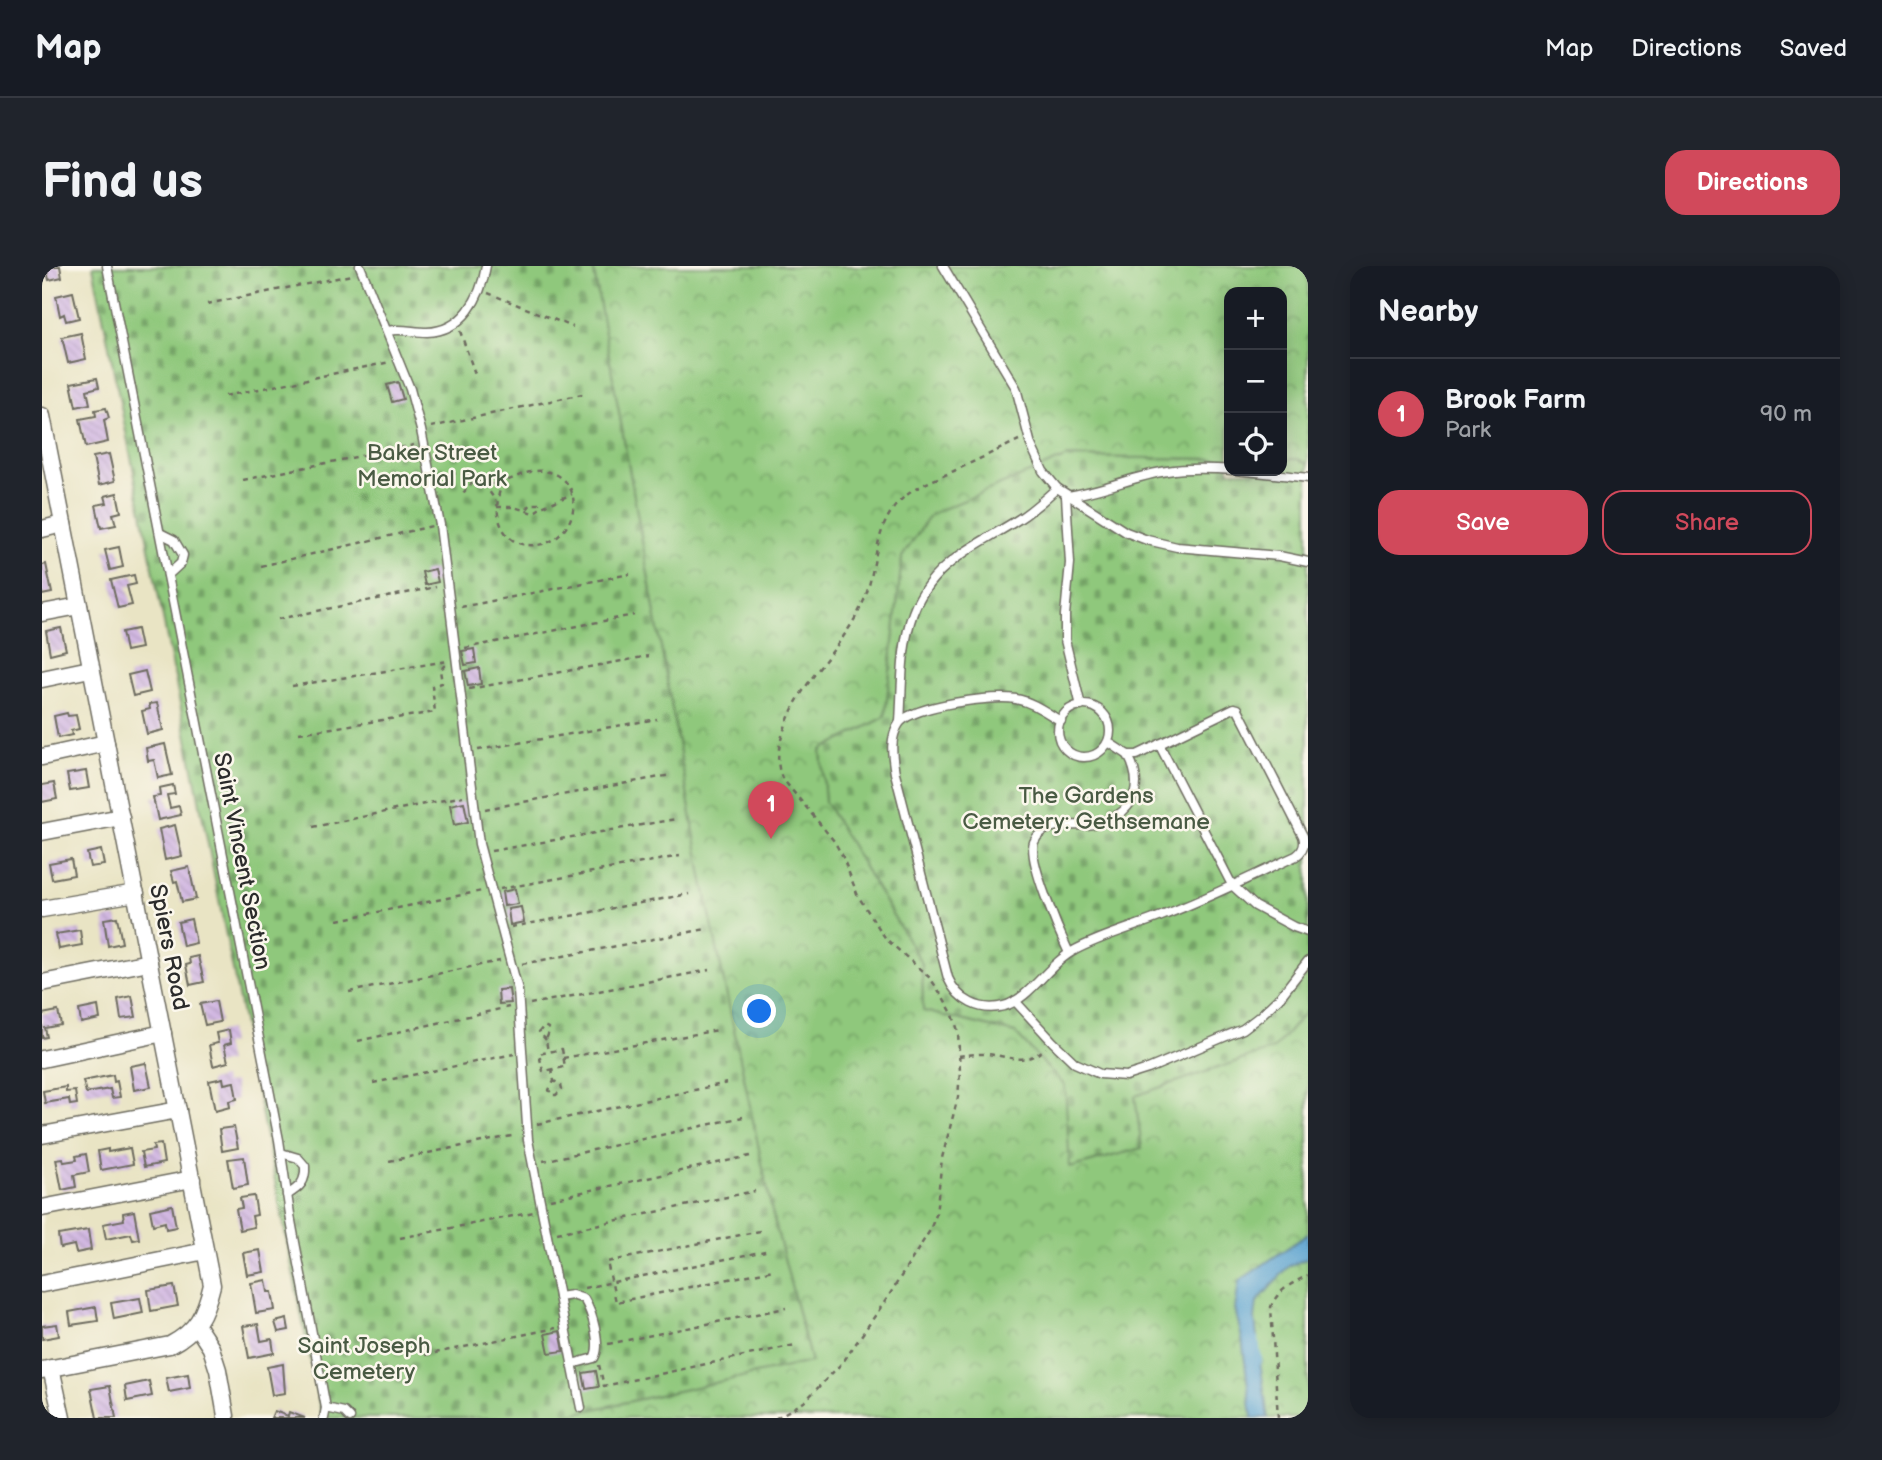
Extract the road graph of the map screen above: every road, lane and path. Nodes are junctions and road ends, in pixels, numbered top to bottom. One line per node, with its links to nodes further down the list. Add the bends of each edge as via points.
1 (107, 266): 36 (lane, Saint Vincent Section)
2 (486, 266): 5 (lane)
3 (943, 266): 16 (lane, via 1013,383)
4 (361, 269): 6 (path); 9 (lane)
5 (480, 289): 7 (lane); 8 (path)
6 (208, 304)
7 (457, 322): 9 (lane, via 432,331); 11 (path)
8 (573, 327)
9 (388, 331): 10 (lane)
10 (399, 360): 13 (path); 15 (lane)
11 (475, 374)
12 (587, 393): 15 (path)
13 (225, 396)
14 (42, 415): 18 (street, Spiers Road)
15 (421, 430): 17 (lane)
16 (1028, 436): 25 (lane, via 1043,471); 98 (path, via 925,484 894,507 880,536 860,609 796,702 778,756 782,778 834,841 868,914 943,997 958,1031)
17 (424, 443): 19 (lane); 21 (path)
18 (46, 454): 33 (street, Spiers Road)
19 (431, 477): 22 (path, via 457,473); 34 (lane)
20 (1308, 478): 28 (lane, via 1174,470)
21 (243, 480)
22 (476, 480): 24 (path); 26 (path)
23 (505, 481): 24 (path); 27 (path, via 522,473 545,471 560,478); 29 (path)
24 (484, 484): 29 (path)
25 (1057, 488): 28 (lane); 56 (lane, via 1021,518 955,558 926,589 908,628)
26 (463, 493)
27 (572, 494): 30 (path); 31 (path, via 574,512 567,528 539,544 520,544 511,538 500,523)
28 (1066, 496): 37 (lane, via 1147,540); 53 (lane, via 1070,563 1065,640)
29 (497, 502): 31 (path)
30 (542, 507): 32 (path, via 533,513); 32 (path, via 536,503)
31 (497, 508): 32 (path)
32 (527, 509)
33 (63, 524): 35 (street); 42 (street, Spiers Road)
34 (440, 524): 38 (path); 41 (lane)
35 (42, 529)
36 (160, 533): 39 (lane, Saint Vincent Section); 39 (lane, via 174,540 184,555)
37 (1308, 562)
38 (261, 566)
39 (168, 575): 109 (lane, Saint Vincent Section)
40 (630, 575): 43 (path)
41 (448, 584): 43 (lane); 46 (path)
42 (79, 606): 44 (street); 49 (street, Spiers Road)
43 (451, 610): 48 (lane)
44 (42, 613)
45 (634, 615): 48 (path)
46 (278, 619)
47 (649, 656): 52 (path)
48 (452, 657): 51 (path); 52 (lane); 57 (path, via 440,670 442,683 432,686 435,712)
49 (90, 669): 50 (street); 59 (street, Spiers Road)
50 (42, 679)
51 (292, 686)
52 (459, 691): 61 (lane)
53 (1081, 706): 55 (lane); 58 (lane, via 1104,714 1110,726)
54 (657, 719): 61 (path)
55 (1061, 720): 56 (lane, via 1007,698 924,709); 58 (lane, via 1060,741 1072,754 1092,756)
56 (900, 722): 89 (lane, via 892,747 895,773 950,983 964,1000 981,1006 999,1007)
57 (299, 733)
58 (1108, 742): 62 (lane)
59 (106, 743): 63 (street); 67 (street, Spiers Road)
60 (1159, 744): 62 (lane); 73 (lane); 73 (lane, via 1234,708 1246,719 1304,846 1296,856)
61 (468, 751): 65 (lane)
62 (1128, 755): 82 (lane, via 1137,786 1123,811 1096,824 1049,828 1033,845 1036,868)
63 (42, 757)
64 (671, 775): 66 (path)
65 (473, 794): 66 (lane); 69 (path)
66 (475, 810): 71 (lane)
67 (121, 817): 70 (street); 75 (street, Spiers Road)
68 (676, 819): 71 (path)
69 (313, 827)
70 (42, 832)
71 (481, 853): 74 (lane)
72 (680, 856): 74 (path)
73 (1232, 886): 81 (lane, via 1255,906); 82 (lane)
74 (490, 890): 78 (path); 79 (lane)
75 (136, 893): 77 (street); 84 (street, Spiers Road)
76 (689, 894): 79 (path)
77 (42, 909)
78 (338, 920)
79 (501, 929): 85 (lane)
80 (706, 929): 85 (path)
81 (1308, 932)
82 (1069, 953): 89 (lane)
83 (1308, 961): 95 (lane, via 1280,997 1248,1025 1140,1072 1114,1077 1093,1072 1075,1063)
84 (149, 962): 87 (street); 92 (street, Spiers Road)
85 (511, 962): 88 (path); 90 (lane)
86 (710, 970): 90 (path)
87 (42, 984)
88 (349, 992)
89 (1015, 1001): 95 (lane)
90 (520, 1006): 94 (path); 96 (lane)
91 (718, 1030): 99 (path)
92 (163, 1033): 100 (street); 105 (street, Spiers Road)
93 (546, 1040): 97 (path)
94 (358, 1041)
95 (1053, 1042): 98 (path, via 1034,1058)
96 (524, 1052): 103 (path); 107 (lane)
97 (548, 1052): 99 (path, via 562,1049); 101 (path, via 539,1054 543,1071)
98 (959, 1056): 143 (path, via 958,1097 929,1232 843,1362 804,1402)
99 (564, 1058): 101 (path, via 565,1067)
100 (42, 1059)
101 (552, 1069): 102 (path)
102 (554, 1081)
103 (373, 1083)
104 (727, 1083): 107 (path)
105 (178, 1110): 108 (street); 113 (street, Spiers Road)
106 (743, 1117): 112 (path)
107 (527, 1129): 111 (path); 112 (lane)
108 (42, 1135)
109 (281, 1153): 115 (lane, Saint Vincent Section); 115 (lane, via 298,1158 305,1166 301,1186)
110 (750, 1156): 116 (path)
111 (389, 1161)
112 (533, 1163): 116 (lane)
113 (192, 1179): 117 (street); 122 (street, Spiers Road)
114 (755, 1191): 119 (path)
115 (287, 1195): 137 (lane, Saint Vincent Section)
116 (541, 1206): 119 (lane); 120 (path)
117 (42, 1208)
118 (761, 1231): 125 (path, via 607,1262)
119 (547, 1236): 128 (lane)
120 (400, 1238)
121 (769, 1250): 125 (path)
122 (205, 1251): 126 (street); 130 (street, Spiers Road, via 212,1285)
123 (773, 1270): 125 (path, via 616,1302)
124 (1308, 1275): 144 (path, via 1279,1293 1271,1307)
125 (612, 1282): 127 (path)
126 (42, 1284)
127 (572, 1295): 128 (lane); 133 (lane, via 587,1303)
128 (559, 1297): 131 (lane)
129 (786, 1308): 133 (path)
130 (196, 1325): 136 (street, Spiers Road, via 170,1345); 139 (street, via 211,1348)
131 (565, 1326): 134 (path); 135 (lane)
132 (794, 1345): 133 (path, via 604,1386)
133 (597, 1351): 135 (lane, via 591,1360)
134 (425, 1355)
135 (572, 1364): 138 (lane)
136 (47, 1369): 140 (street)
137 (327, 1408): 141 (lane, Saint Vincent Section); 142 (lane)
138 (581, 1408)
139 (226, 1416)
140 (62, 1418)
141 (324, 1418)
142 (350, 1418)
143 (776, 1418)
144 (1278, 1418)

